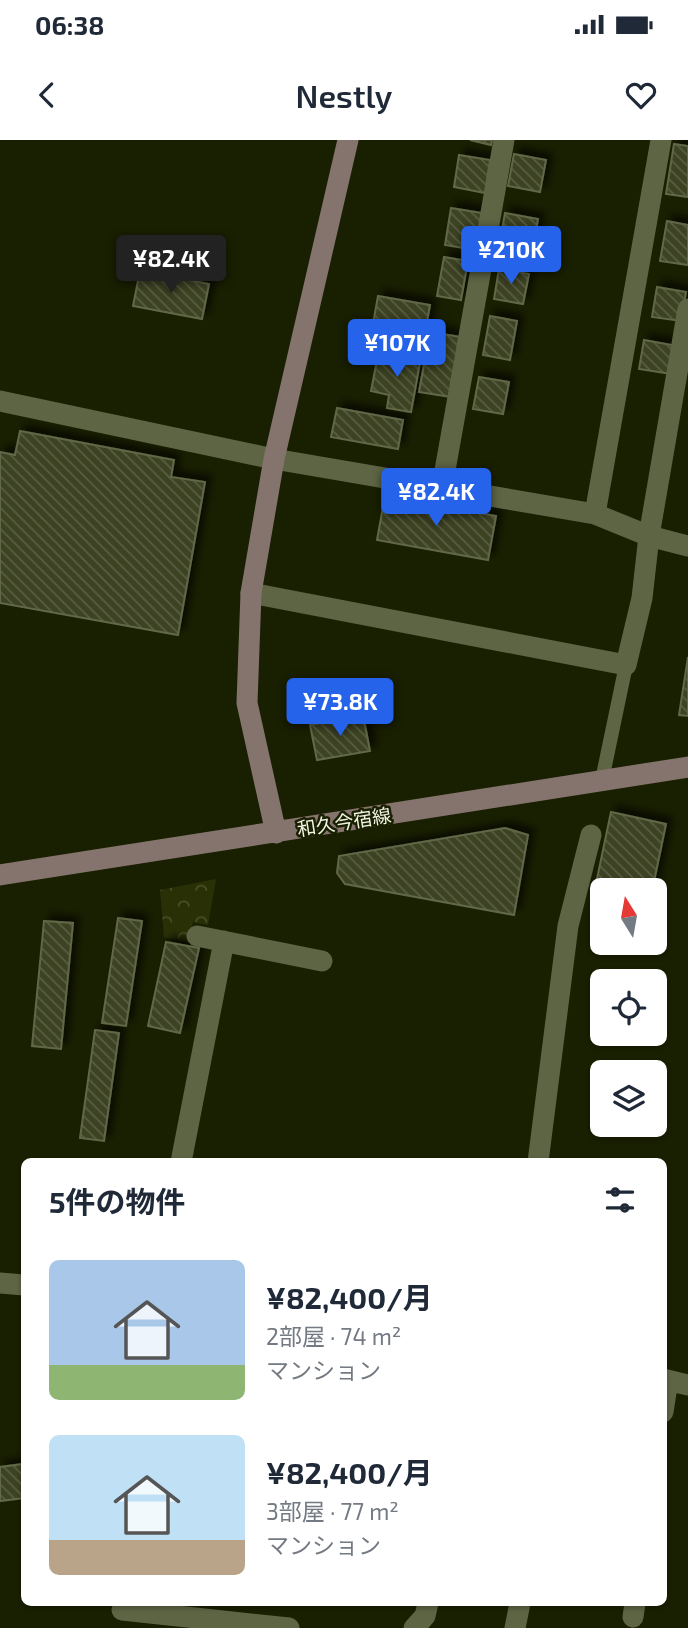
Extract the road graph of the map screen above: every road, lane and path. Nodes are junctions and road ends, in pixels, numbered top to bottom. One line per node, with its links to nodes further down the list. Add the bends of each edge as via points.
1 (348, 140): 6 (street)
2 (504, 140): 7 (street)
3 (661, 140): 8 (street)
4 (688, 309): 9 (street)
5 (0, 401): 6 (street)
6 (274, 459): 7 (street); 11 (street)
7 (442, 487): 8 (street)
8 (595, 514): 9 (street)
9 (649, 536): 10 (street); 12 (street, via 642,597)
10 (688, 546)
11 (251, 593): 12 (street); 15 (street, via 247,703)
12 (626, 665): 14 (lane)
13 (688, 767): 14 (street, 和久今宿線)
14 (602, 780): 15 (street, 和久今宿線)
15 (276, 833): 17 (street, 和久今宿線)
16 (591, 835): 22 (street, via 568,926)
17 (0, 874)
18 (197, 936): 19 (street)
19 (224, 941): 20 (street); 21 (street)
20 (323, 961)
21 (182, 1158)
22 (539, 1158)
23 (0, 1283): 24 (street)
24 (21, 1284)
25 (673, 1381): 26 (street)
26 (667, 1400)
27 (427, 1606): 31 (street)
28 (519, 1606): 32 (street)
29 (122, 1611): 30 (street)
30 (289, 1628)
31 (414, 1628)
32 (515, 1628)

